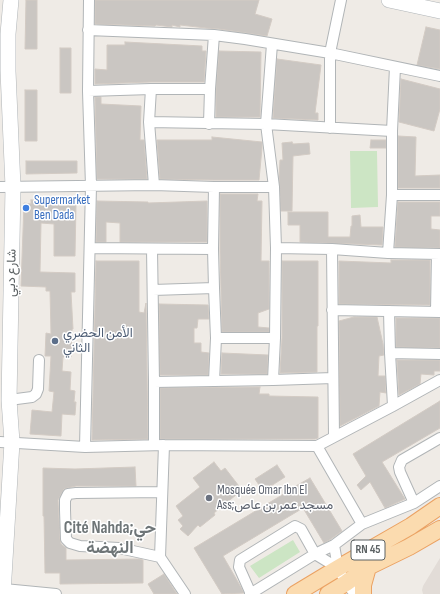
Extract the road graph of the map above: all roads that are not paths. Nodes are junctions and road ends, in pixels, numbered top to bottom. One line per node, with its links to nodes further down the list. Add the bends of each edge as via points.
1 (11, 0): 23 (main road, شارع دبي, via 8,34)
2 (89, 0): 7 (street)
3 (341, 0): 10 (street)
4 (389, 0): 5 (main road)
5 (415, 3): 6 (main road)
6 (440, 10)
7 (88, 30): 8 (street); 15 (street)
8 (214, 35): 9 (street); 13 (street)
9 (272, 44): 10 (street); 18 (street)
10 (330, 53): 11 (street); 19 (street)
11 (395, 67): 12 (street); 20 (street)
12 (440, 76)
13 (210, 89): 14 (street); 17 (street)
14 (151, 90): 15 (street); 16 (street)
15 (88, 91): 22 (street)
16 (149, 122): 17 (street); 21 (street)
17 (209, 124): 18 (street)
18 (266, 124): 19 (street); 25 (street)
19 (330, 128): 20 (street)
20 (392, 131): 26 (street)
21 (154, 185): 22 (street); 24 (street)
22 (91, 186): 23 (street); 28 (street)
23 (6, 187): 50 (main road, شارع دبي)
24 (214, 187): 25 (street); 31 (street)
25 (274, 187): 29 (street)
26 (392, 195): 27 (street); 33 (street)
27 (440, 195)
28 (90, 248): 30 (street); 58 (street)
29 (276, 248): 32 (street); 41 (street)
30 (152, 249): 31 (street); 36 (street)
31 (213, 249): 35 (street)
32 (332, 249): 33 (street); 37 (street)
33 (388, 253): 34 (street)
34 (439, 254): 39 (street)
35 (214, 288): 36 (street); 40 (street)
36 (152, 290): 49 (street)
37 (332, 310): 38 (street); 45 (street)
38 (390, 311): 39 (street); 42 (street)
39 (438, 312)
40 (216, 338): 41 (street); 48 (street)
41 (275, 338): 46 (street)
42 (390, 353): 43 (street); 51 (street)
43 (440, 354)
44 (39, 360): 50 (street, via 36,394 32,397)
45 (334, 378): 46 (street); 52 (street)
46 (272, 380): 48 (street)
47 (440, 380): 51 (street)
48 (214, 381): 49 (street)
49 (154, 382): 55 (street)
50 (9, 400): 54 (main road, شارع دبي)
51 (393, 406): 52 (street)
52 (334, 437): 57 (street)
53 (440, 438): 61 (street, via 402,460 399,466)
54 (6, 442): 58 (street); 71 (main road, شارع دبي)
55 (154, 445): 56 (street); 58 (street)
56 (164, 445): 57 (street); 60 (street)
57 (317, 446): 63 (street)
58 (85, 447)
59 (440, 486): 61 (street)
60 (162, 492): 67 (street); 67 (street, via 76,493 68,494 65,500 66,539 70,543 120,548)
61 (414, 503): 63 (street)
62 (440, 506): 69 (main road, RN 45)
63 (362, 524): 65 (street)
64 (440, 529): 68 (main road, RN 45)
65 (334, 545): 66 (street); 69 (street)
66 (315, 554): 69 (street); 74 (street); 74 (street, via 301,528 295,526 240,560 239,567)
67 (160, 557): 73 (street)
68 (368, 567): 70 (main road, RN 45); 77 (main road)
69 (338, 568): 70 (street); 75 (main road, RN 45)
70 (350, 588): 76 (main road, RN 45)
71 (4, 592): 72 (street)
72 (56, 594)
73 (185, 594)
74 (250, 594)
75 (295, 594)
76 (328, 594)
77 (363, 594)

